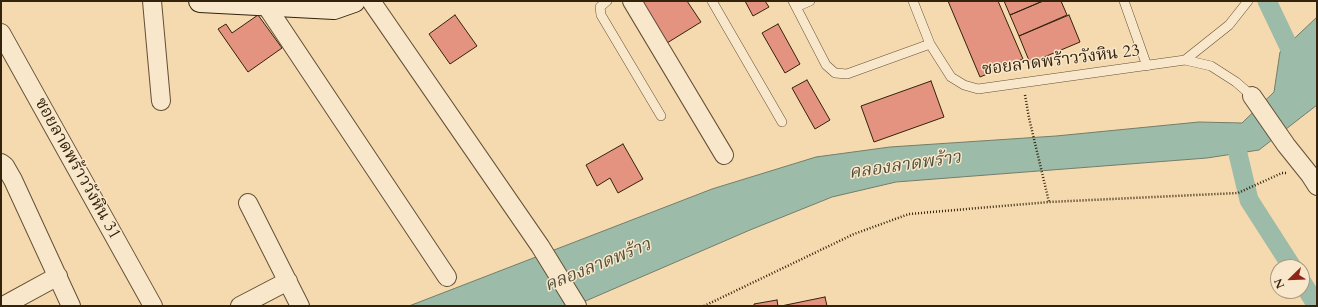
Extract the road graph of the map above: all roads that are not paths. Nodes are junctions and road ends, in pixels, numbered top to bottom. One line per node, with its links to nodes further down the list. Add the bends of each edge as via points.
1 (152, 1): 19 (street)
2 (200, 1): 12 (main road)
3 (354, 1): 12 (main road, via 334,8)
4 (371, 1): 34 (street, via 540,246)
5 (607, 1): 20 (lane, via 600,7 601,15)
6 (632, 1): 22 (street)
7 (712, 1): 21 (lane)
8 (810, 1): 13 (lane)
9 (913, 1): 15 (lane, ซอยลาดพร้าววังหิน 23)
10 (1124, 1): 17 (lane)
11 (1248, 1): 16 (lane, via 1229,25)
12 (264, 3): 27 (street)
13 (794, 4): 15 (lane, via 826,66 835,73 847,74)
14 (1, 33): 31 (street, ซอยลาดพร้าววังหิน 31)
15 (930, 44): 17 (lane, ซอยลาดพร้าววังหิน 23, via 951,77 964,85 978,89)
16 (1186, 60): 17 (lane, ซอยลาดพร้าววังหิน 23); 18 (lane, ซอยลาดพร้าววังหิน 23, via 1212,66)
17 (1147, 66)
18 (1252, 96): 24 (street)
19 (161, 101)
20 (661, 116)
21 (782, 122)
22 (724, 155)
23 (1, 163): 26 (street, via 12,180)
24 (1317, 186)
25 (248, 203): 28 (street)
26 (58, 276): 29 (street); 30 (street)
27 (447, 277)
28 (288, 281): 32 (street); 33 (street)
29 (3, 306)
30 (71, 306)
31 (152, 306)
32 (240, 306)
33 (300, 306)
34 (577, 306)

